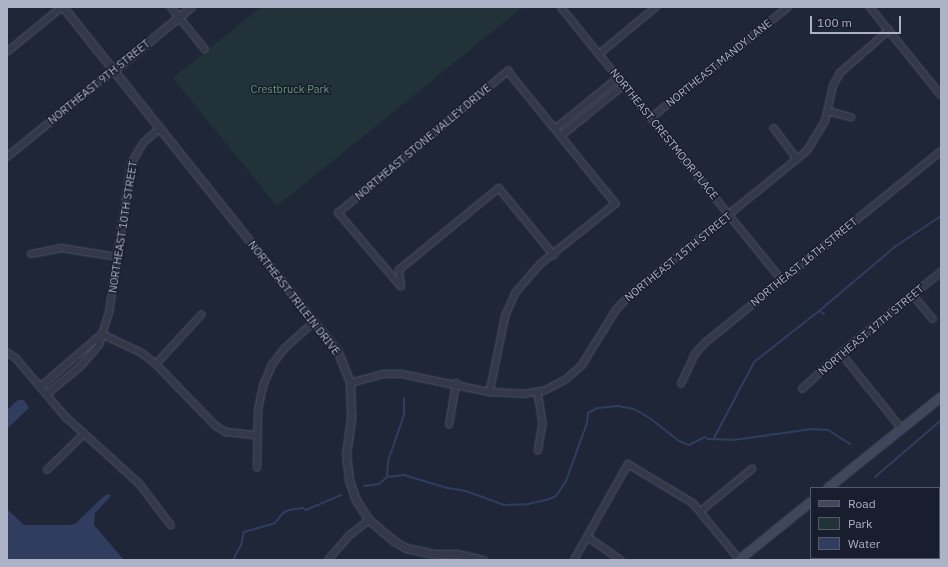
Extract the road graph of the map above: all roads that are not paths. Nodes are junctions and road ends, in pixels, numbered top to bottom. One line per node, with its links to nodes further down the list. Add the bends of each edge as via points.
1 (63, 7): 11 (street); 13 (street, NORTHEAST TRILEIN DRIVE)
2 (171, 7): 8 (street)
3 (191, 7): 8 (street, NORTHEAST 9TH STREET)
4 (561, 7): 12 (street, NORTHEAST CRESTMOOR PLACE)
5 (656, 7): 12 (street)
6 (788, 7): 19 (street, NORTHEAST MANDY LANE)
7 (870, 7): 9 (street)
8 (179, 17): 10 (street); 13 (street, NORTHEAST 9TH STREET)
9 (889, 30): 16 (street); 17 (street, NORTHEAST 15TH STREET, via 840,73 833,86)
10 (205, 49)
11 (7, 52)
12 (599, 54): 14 (street, NORTHEAST CRESTMOOR PLACE)
13 (114, 70): 21 (street, NORTHEAST TRILEIN DRIVE); 25 (street, NORTHEAST 9TH STREET)
14 (618, 78): 15 (street, NORTHEAST CRESTMOOR PLACE); 22 (street)
15 (624, 85): 19 (street, NORTHEAST CRESTMOOR PLACE); 23 (street)
16 (941, 95)
17 (828, 111): 18 (street); 26 (street, NORTHEAST 15TH STREET, via 817,138)
18 (850, 117)
19 (651, 118): 27 (street, NORTHEAST CRESTMOOR PLACE)
20 (774, 128): 26 (street)
21 (159, 129): 30 (street, NORTHEAST 10TH STREET, via 143,143 131,164); 38 (street, NORTHEAST TRILEIN DRIVE)
22 (555, 129): 23 (street); 33 (street, NORTHEAST STONE VALLEY DRIVE, via 508,71 338,213)
23 (561, 136): 29 (street, via 616,204)
24 (941, 150): 34 (street, NORTHEAST 16TH STREET)
25 (7, 157)
26 (797, 159): 27 (street, NORTHEAST 15TH STREET)
27 (729, 215): 34 (street, NORTHEAST CRESTMOOR PLACE); 49 (street, NORTHEAST 15TH STREET, via 623,301 590,354 574,374 556,386)
28 (31, 254): 30 (street, via 61,248)
29 (554, 254): 31 (street, via 499,188); 48 (street, via 532,272 510,304)
30 (118, 257): 39 (street, NORTHEAST 10TH STREET, via 109,313)
31 (399, 270): 33 (street); 33 (street, via 401,287)
32 (941, 272): 35 (street, NORTHEAST 17TH STREET)
33 (388, 275)
34 (781, 279): 45 (street, NORTHEAST 16TH STREET, via 705,343 695,354)
35 (913, 295): 37 (street); 41 (street, NORTHEAST 17TH STREET)
36 (201, 315): 42 (street)
37 (933, 319)
38 (314, 322): 43 (street, NORTHEAST TRILEIN DRIVE, via 337,350); 55 (street, via 284,349 272,365 263,386)
39 (102, 334): 42 (street, via 142,353); 46 (street); 50 (street, NORTHEAST 10TH STREET, via 94,354)
40 (7, 352): 46 (street, via 16,358)
41 (841, 353): 47 (street, NORTHEAST 17TH STREET); 53 (street)
42 (156, 364): 55 (street, via 216,426 226,432)
43 (350, 383): 44 (street, NORTHEAST 15TH STREET, via 384,374 402,374); 63 (street, NORTHEAST TRILEIN DRIVE, via 352,420 346,454 349,480 356,500)
44 (456, 384): 48 (street, NORTHEAST 15TH STREET); 52 (street)
45 (681, 384)
46 (40, 387): 50 (street)
47 (802, 389)
48 (490, 392): 49 (street, NORTHEAST 15TH STREET)
49 (538, 392): 56 (street, via 543,424)
50 (47, 394): 54 (street)
51 (941, 397): 53 (main road)
52 (449, 425)
53 (902, 428): 60 (main road)
54 (84, 434): 59 (street); 64 (street, via 139,483)
55 (256, 435): 57 (street)
56 (538, 452)
57 (257, 468)
58 (752, 469): 62 (street)
59 (47, 470)
60 (829, 487)
61 (810, 503): 70 (main road)
62 (701, 511): 65 (street, via 684,496 628,464); 70 (street)
63 (369, 520): 66 (street, via 350,535); 67 (street, NORTHEAST TRILEIN DRIVE, via 406,548)
64 (171, 525)
65 (588, 538): 68 (street); 69 (street)
66 (328, 560)
67 (483, 560)
68 (574, 560)
69 (621, 560)
70 (739, 560)

